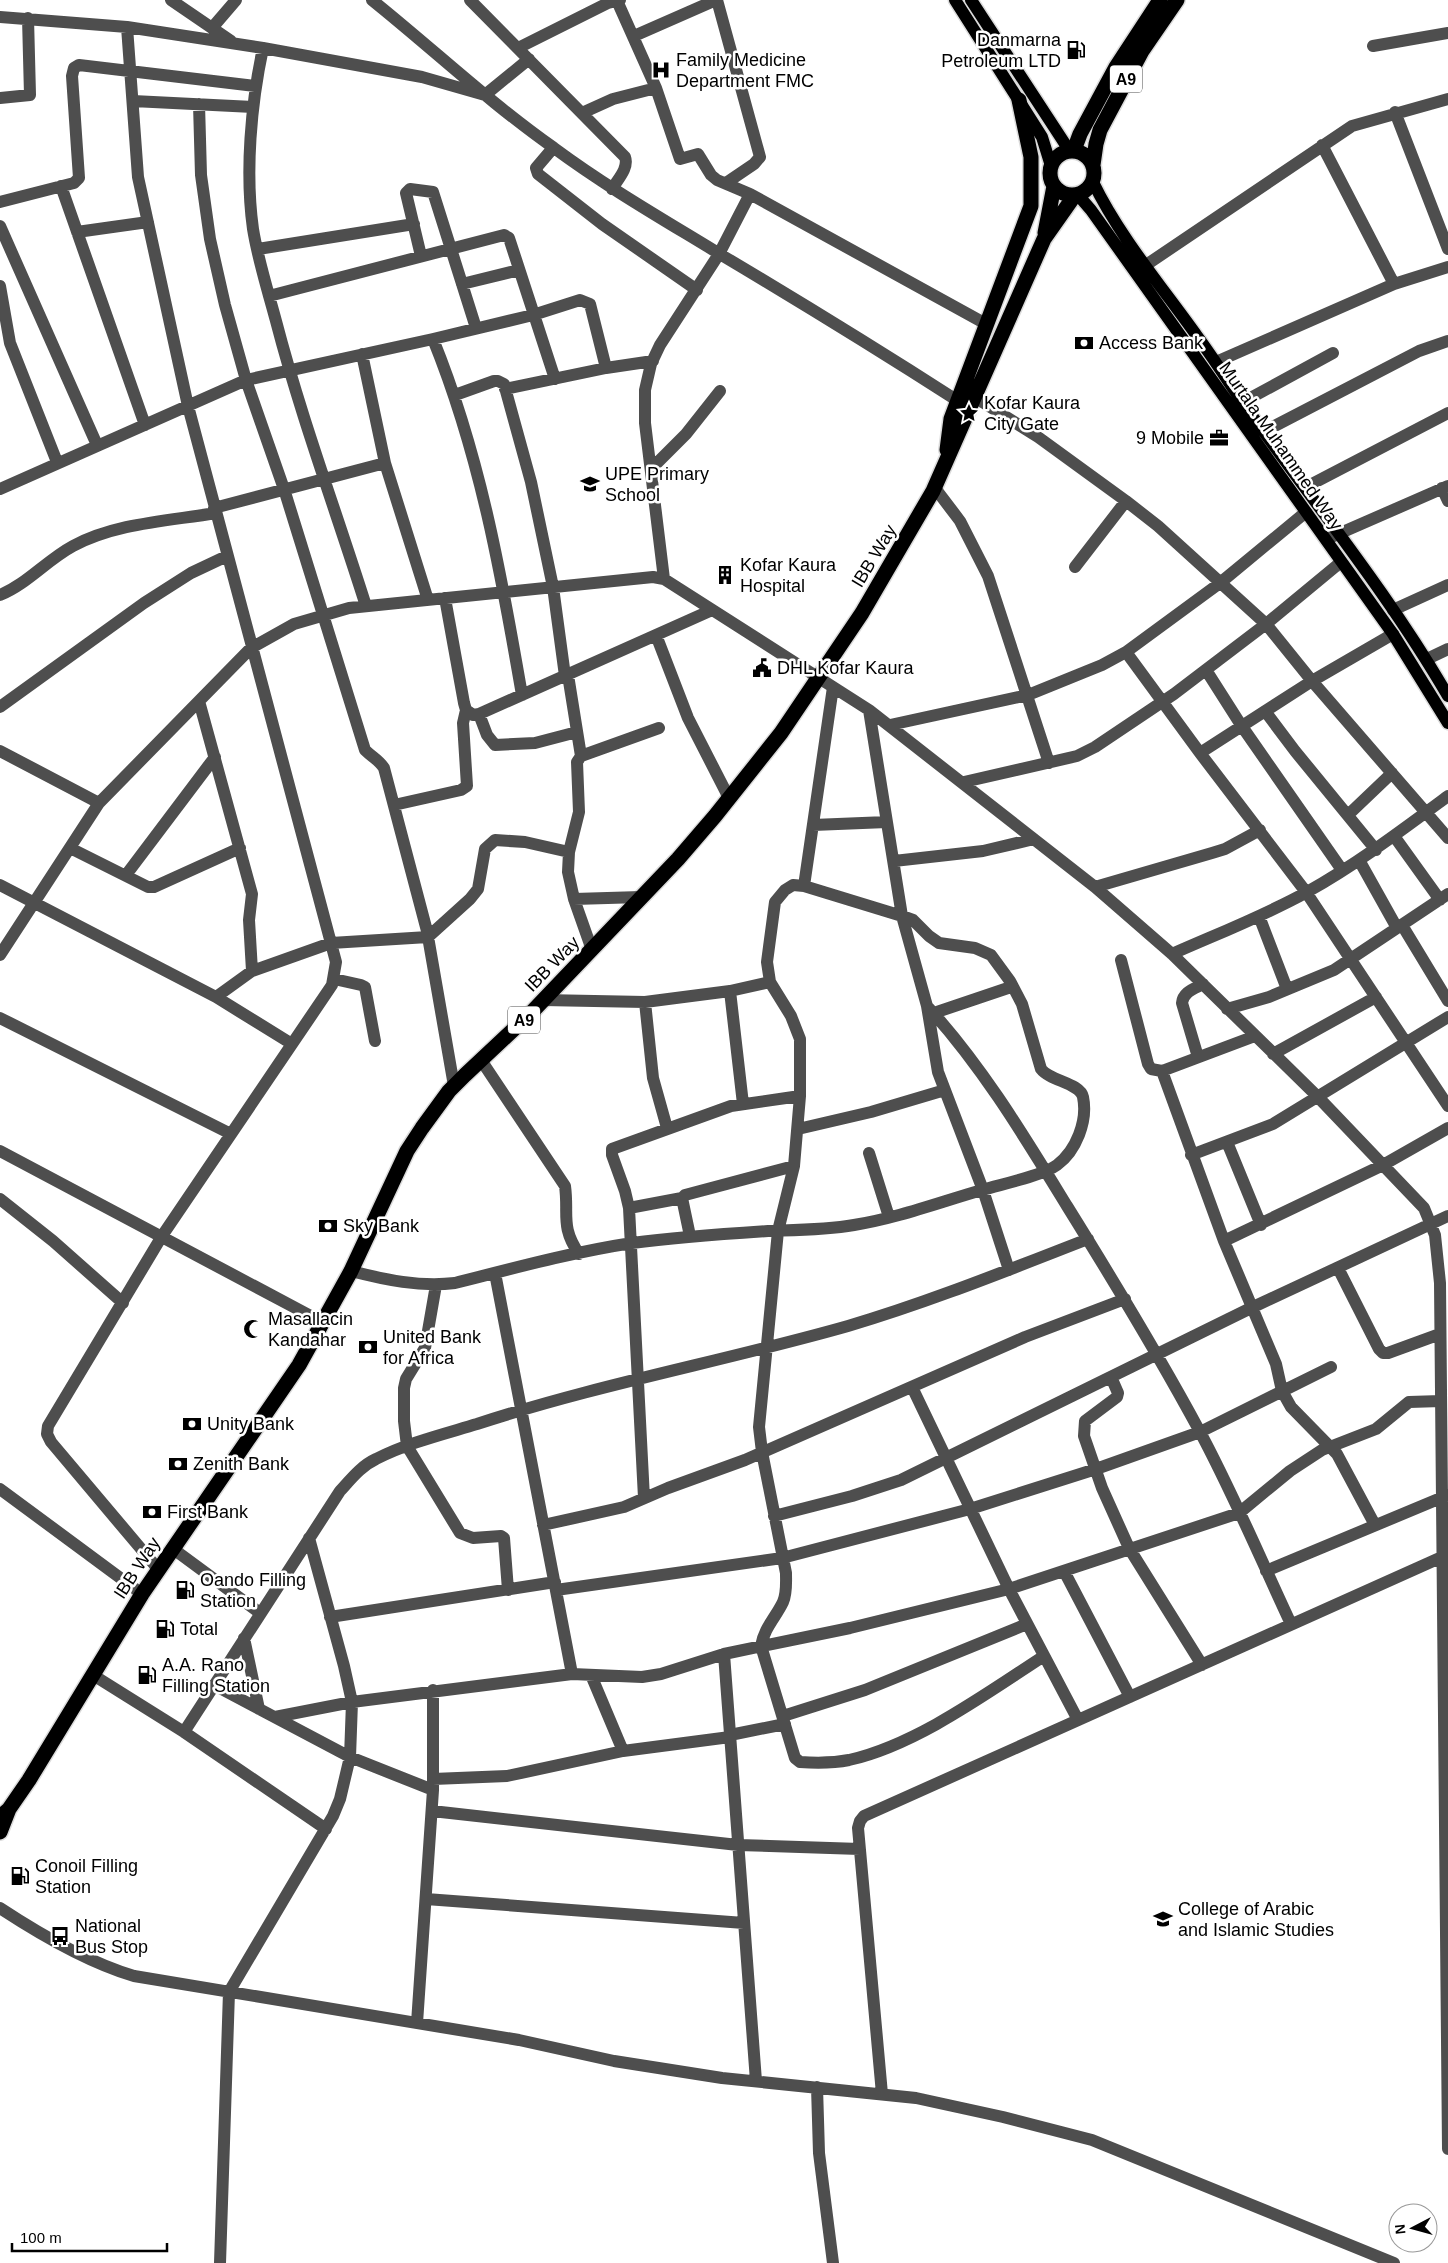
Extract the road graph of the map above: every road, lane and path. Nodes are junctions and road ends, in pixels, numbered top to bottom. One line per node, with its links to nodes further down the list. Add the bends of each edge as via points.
1 (171, 0): 14 (street)
2 (236, 0): 14 (street)
3 (372, 0): 25 (street)
4 (470, 0): 20 (street)
5 (716, 0): 16 (street); 40 (street, via 760,157)
6 (955, 0): 28 (main road)
7 (971, 0): 36 (main road)
8 (1160, 0): 36 (highway, A9, via 1116,67)
9 (1177, 0): 37 (highway, A9, via 1142,51 1100,130)
10 (617, 1): 16 (street); 20 (street)
11 (0, 17): 12 (street)
12 (28, 18): 13 (street); 26 (street, via 30,95)
13 (127, 27): 17 (street); 22 (street)
14 (212, 28): 17 (street)
15 (1448, 33): 18 (street)
16 (634, 36): 24 (street)
17 (235, 44): 19 (street)
18 (1373, 46)
19 (263, 48): 23 (street); 25 (street, via 422,77)
20 (518, 48): 21 (street)
21 (529, 59): 25 (street); 33 (street)
22 (130, 71): 23 (street); 29 (street); 41 (street, via 78,65 74,68 79,171 77,181)
23 (255, 86): 31 (street)
24 (656, 88): 33 (street, via 596,104); 40 (street, via 678,157 682,160 698,154 711,175)
25 (485, 95): 35 (street)
26 (0, 98)
27 (1448, 99): 32 (street)
28 (1019, 100): 38 (main road, via 1042,136); 67 (highway, via 1031,157 1031,206)
29 (133, 101): 30 (street); 47 (street, via 137,171)
30 (199, 104): 31 (street); 78 (street, via 201,175 210,239)
31 (254, 107): 53 (street, via 250,170 253,229)
32 (1395, 112): 34 (street, via 1352,126); 54 (street)
33 (582, 113): 43 (street, via 627,162)
34 (1322, 145): 58 (street); 62 (street)
35 (553, 148): 43 (street); 64 (street, via 536,168 538,174 602,224)
36 (1072, 150): 37 (highway, via 1087,156); 38 (highway, A9, via 1060,154)
37 (1094, 165): 39 (highway, A9)
38 (1051, 166): 42 (highway, A9)
39 (1093, 182): 45 (highway, A9); 58 (main road, Murtala Muhammed Way, via 1109,212)
40 (726, 183): 44 (street)
41 (61, 186): 46 (street); 50 (street)
42 (1054, 186): 45 (highway, via 1067,195); 51 (highway, IBB Way / A9)
43 (612, 188): 56 (street)
44 (750, 194): 56 (street); 67 (street)
45 (1076, 195): 51 (highway, IBB Way / A9); 103 (main road, Murtala Muhammed Way, via 1091,210)
46 (0, 202)
47 (148, 222): 50 (street); 85 (street)
48 (414, 224): 52 (street, via 407,191 430,190); 53 (street); 57 (street)
49 (0, 226): 55 (street)
50 (77, 232): 87 (street)
51 (1044, 239): 82 (highway, IBB Way / A9)
52 (450, 248): 57 (street); 60 (street, via 504,235 509,238); 61 (street)
53 (258, 249): 65 (street)
54 (1448, 249)
55 (4, 250): 89 (street)
56 (720, 254): 64 (street); 83 (street)
57 (421, 256): 65 (street)
58 (1146, 265): 74 (main road, Murtala Muhammed Way)
59 (1448, 267): 62 (street)
60 (519, 270): 61 (street); 66 (street)
61 (462, 284): 68 (street)
62 (1394, 284): 74 (street)
63 (0, 286): 90 (street, via 10,343)
64 (697, 290): 73 (street)
65 (269, 296): 76 (street)
66 (533, 315): 68 (street); 75 (street, via 580,300 590,304); 77 (street)
67 (986, 324): 83 (highway)
68 (476, 328): 69 (street)
69 (433, 339): 72 (street); 81 (street)
70 (1448, 341): 88 (street, via 1419,351)
71 (1333, 353): 84 (street)
72 (362, 354): 76 (street); 91 (street)
73 (653, 361): 75 (street); 93 (street, via 645,390)
74 (1216, 362): 84 (main road, Murtala Muhammed Way)
75 (606, 368): 77 (street)
76 (289, 370): 78 (street); 94 (street)
77 (555, 379): 79 (street)
78 (246, 380): 85 (street); 99 (street)
79 (505, 389): 81 (street, via 504,384 494,381); 112 (street, via 531,482)
80 (720, 392): 93 (street, via 686,434)
81 (456, 395): 113 (street, via 484,495)
82 (976, 398): 92 (highway, IBB Way / A9); 100 (street, via 1038,437)
83 (958, 401): 92 (highway, via 951,419)
84 (1243, 402): 88 (main road, Murtala Muhammed Way)
85 (188, 406): 87 (street); 102 (street)
86 (1448, 414): 97 (street)
87 (144, 425): 89 (street)
88 (1263, 432): 97 (main road, Murtala Muhammed Way)
89 (97, 445): 90 (street)
90 (57, 462): 98 (street)
91 (385, 463): 94 (street); 116 (street)
92 (944, 467): 96 (highway, IBB Way / A9)
93 (651, 469): 109 (street)
94 (325, 479): 99 (street); 117 (street)
95 (1445, 487): 101 (street); 104 (street)
96 (935, 488): 130 (highway, IBB Way / A9, via 862,613); 134 (street, via 960,521 988,576)
97 (1306, 488): 104 (main road, Murtala Muhammed Way)
98 (0, 489)
99 (284, 489): 102 (street); 120 (street)
100 (1126, 501): 108 (street); 110 (street)
101 (1448, 501)
102 (215, 511): 106 (street); 114 (street, via 88,539)
103 (1306, 512): 105 (main road, Murtala Muhammed Way); 110 (street)
104 (1339, 532): 105 (street); 119 (main road, Murtala Muhammed Way)
105 (1326, 540): 107 (main road, Murtala Muhammed Way)
106 (227, 556): 124 (street); 138 (street, via 191,572 144,603)
107 (1341, 562): 121 (street); 122 (main road, Murtala Muhammed Way)
108 (1075, 568)
109 (664, 579): 112 (street, via 653,577); 118 (street)
110 (1220, 583): 121 (street); 126 (street)
111 (1448, 585): 119 (street)
112 (552, 587): 113 (street); 129 (street)
113 (504, 592): 115 (street); 133 (street)
114 (0, 595)
115 (445, 598): 116 (street); 139 (street)
116 (428, 600): 117 (street)
117 (366, 606): 120 (street)
118 (712, 610): 123 (street); 130 (street)
119 (1393, 610): 127 (main road, Murtala Muhammed Way)
120 (324, 615): 124 (street, via 294,624); 158 (street, via 365,750 384,768)
121 (1266, 624): 128 (street); 131 (street)
122 (1393, 634): 131 (street); 143 (main road, Murtala Muhammed Way)
123 (656, 635): 129 (street); 156 (street, via 688,718)
124 (251, 648): 136 (street); 187 (street)
125 (1448, 649): 127 (street)
126 (1126, 652): 134 (street); 137 (street)
127 (1427, 659): 135 (main road, Murtala Muhammed Way)
128 (1206, 670): 137 (street); 145 (street)
129 (567, 675): 133 (street); 147 (street)
130 (818, 678): 132 (street); 156 (highway, IBB Way / A9)
131 (1312, 681): 141 (street); 153 (street)
132 (833, 687): 140 (street); 162 (street)
133 (522, 695): 142 (street)
134 (1028, 695): 144 (street); 152 (street)
135 (1448, 696)
136 (200, 701): 151 (street); 157 (street)
137 (1163, 701): 149 (street); 152 (street, via 1095,747 1077,756)
138 (0, 707)
139 (466, 710): 142 (street, via 472,715); 158 (street, via 463,723 467,786)
140 (869, 710): 144 (street); 161 (street)
141 (1265, 711): 145 (street); 160 (street)
142 (479, 714): 147 (street, via 487,735 495,745 536,743)
143 (1448, 723)
144 (890, 725): 154 (street)
145 (1241, 725): 149 (street); 173 (street)
146 (659, 728): 150 (street)
147 (577, 732): 150 (street)
148 (0, 751): 157 (street)
149 (1200, 753): 163 (street)
150 (581, 756): 170 (street, via 578,762 579,812)
151 (215, 757): 168 (street); 174 (street)
152 (1049, 763): 154 (street)
153 (1392, 773): 159 (street); 160 (street)
154 (964, 782): 166 (street)
155 (1448, 796): 159 (street)
156 (729, 798): 179 (highway, IBB Way / A9)
157 (99, 804): 167 (street)
158 (394, 805): 186 (street)
159 (1426, 812): 164 (street); 165 (street)
160 (1348, 814): 169 (street)
161 (887, 822): 162 (street); 172 (street)
162 (813, 825): 176 (street)
163 (1260, 830): 177 (street, via 1218,851); 178 (street)
164 (1394, 836): 169 (street); 180 (street)
165 (1448, 838)
166 (1034, 839): 172 (street, via 983,851); 177 (street)
167 (70, 848): 174 (street); 182 (street)
168 (240, 848): 174 (street, via 154,887); 193 (street, via 252,894 249,920)
169 (1376, 850): 171 (street)
170 (569, 852): 181 (street, via 568,872); 186 (street, via 525,842 495,840 485,848 478,889)
171 (1359, 860): 173 (street); 185 (street)
172 (894, 861): 183 (street)
173 (1342, 870): 178 (street)
174 (126, 875)
175 (0, 885): 182 (street)
176 (804, 886): 183 (street); 195 (street, via 793,885 776,902 767,962)
177 (1095, 887): 189 (street)
178 (1306, 892): 184 (street); 191 (street)
179 (642, 897): 181 (street); 188 (highway, IBB Way / A9)
180 (1444, 897): 185 (street)
181 (574, 899): 188 (street)
182 (34, 902): 190 (street); 200 (street)
183 (902, 916): 197 (street, via 913,920 939,943 975,948 991,956); 205 (street)
184 (1259, 916): 189 (street); 198 (street)
185 (1400, 927): 191 (street); 204 (street)
186 (428, 937): 187 (street); 217 (street)
187 (331, 943): 193 (street); 194 (street, via 336,962)
188 (592, 950): 202 (highway, IBB Way / A9)
189 (1172, 954): 196 (street)
190 (0, 955)
191 (1351, 959): 198 (street); 201 (street)
192 (1121, 960): 216 (street, via 1148,1064 1151,1069)
193 (252, 971): 200 (street)
194 (334, 979): 210 (street, via 364,987); 212 (street)
195 (770, 982): 199 (street); 219 (street, via 796,1026 800,1039)
196 (1203, 984): 206 (street); 214 (street, via 1187,993 1182,1003)
197 (1011, 985): 205 (street); 233 (street, via 1022,1004 1040,1068 1049,1076 1077,1088 1083,1097 1081,1123 1073,1147 1065,1158)
198 (1287, 990): 206 (street)
199 (730, 991): 203 (street); 221 (street)
200 (216, 997): 212 (street)
201 (1376, 997): 211 (street); 213 (street)
202 (544, 1000): 203 (street); 215 (highway, IBB Way / A9)
203 (645, 1002): 223 (street, via 652,1078)
204 (1448, 1002)
205 (931, 1009): 218 (street, via 938,1072); 233 (street, via 977,1065)
206 (1227, 1009): 209 (street)
207 (0, 1018): 226 (street)
208 (1448, 1018): 211 (street)
209 (1255, 1036): 213 (street); 214 (street)
210 (375, 1041)
211 (1406, 1042): 220 (street); 222 (street)
212 (292, 1044): 226 (street)
213 (1273, 1054): 220 (street)
214 (1198, 1058): 216 (street)
215 (481, 1060): 217 (highway, IBB Way / A9); 248 (street, via 565,1186 567,1231)
216 (1162, 1071): 230 (street)
217 (454, 1086): 251 (highway, IBB Way / A9, via 407,1151)
218 (945, 1090): 225 (street); 234 (street)
219 (800, 1096): 221 (street); 225 (street)
220 (1317, 1096): 227 (street, via 1273,1124); 231 (street)
221 (743, 1104): 223 (street)
222 (1448, 1106)
223 (667, 1128): 237 (street, via 612,1148)
224 (1448, 1128): 231 (street)
225 (798, 1129): 232 (street)
226 (231, 1134): 243 (street)
227 (1227, 1142): 230 (street); 240 (street)
228 (0, 1151): 243 (street)
229 (870, 1153): 239 (street)
230 (1191, 1155): 246 (street)
231 (1383, 1165): 240 (street); 241 (street, via 1424,1208)
232 (794, 1166): 235 (street); 242 (street)
233 (1046, 1171): 234 (street); 245 (street)
234 (982, 1190): 239 (street); 250 (street)
235 (682, 1198): 237 (street); 244 (street)
236 (0, 1199): 256 (street)
237 (629, 1208): 247 (street)
238 (1448, 1216): 241 (street)
239 (889, 1217): 242 (street, via 856,1225)
240 (1260, 1224): 246 (street)
241 (1432, 1224): 249 (street); 253 (street)
242 (778, 1231): 244 (street); 260 (street)
243 (162, 1236): 256 (street); 258 (street)
244 (690, 1236): 247 (street)
245 (1088, 1240): 250 (street); 255 (street)
246 (1224, 1241): 257 (street)
247 (631, 1243): 248 (street); 265 (street)
248 (579, 1254): 252 (street)
249 (1338, 1268): 257 (street); 259 (street, via 1383,1353)
250 (1009, 1270): 260 (street, via 858,1323)
251 (351, 1271): 254 (street, via 392,1281); 258 (highway, IBB Way / A9)
252 (495, 1273): 254 (street); 269 (street)
253 (1444, 1281): 259 (street)
254 (436, 1285): 272 (street, via 425,1348 404,1388 402,1400)
255 (1125, 1299): 261 (street); 266 (street)
256 (123, 1303): 291 (street, via 48,1426 47,1434)
257 (1252, 1308): 261 (street); 267 (street, via 1276,1364)
258 (322, 1322): 287 (highway, IBB Way / A9, via 299,1365)
259 (1440, 1334): 263 (street)
260 (768, 1347): 265 (street); 274 (street, via 759,1427)
261 (1156, 1355): 264 (street); 271 (street)
262 (1332, 1367): 267 (street)
263 (1444, 1371): 268 (street)
264 (1111, 1377): 275 (street); 276 (street, via 1117,1397 1085,1421 1083,1427)
265 (638, 1378): 269 (street); 279 (street)
266 (912, 1387): 274 (street); 275 (street)
267 (1282, 1391): 271 (street); 273 (street, via 1292,1407)
268 (1441, 1401): 270 (street); 273 (street, via 1409,1402 1376,1429)
269 (520, 1410): 272 (street); 285 (street)
270 (1445, 1414): 278 (street)
271 (1200, 1432): 276 (street); 281 (street)
272 (407, 1446): 286 (street, via 360,1469 340,1491); 296 (street, via 460,1533 473,1538 504,1538)
273 (1330, 1447): 281 (street, via 1290,1471); 284 (street, via 1337,1454)
274 (762, 1452): 279 (street); 282 (street)
275 (946, 1458): 280 (street); 282 (street, via 901,1480)
276 (1096, 1470): 280 (street); 288 (street)
277 (0, 1489): 297 (street)
278 (1445, 1496): 283 (street); 284 (street)
279 (644, 1498): 285 (street, via 624,1507)
280 (970, 1510): 289 (street); 295 (street)
281 (1239, 1514): 288 (street); 293 (street)
282 (774, 1516): 289 (street)
283 (1445, 1522): 290 (street)
284 (1375, 1525): 293 (street)
285 (543, 1526): 294 (street)
286 (308, 1538): 299 (street); 300 (street)
287 (172, 1548): 291 (highway, IBB Way / A9); 299 (street)
288 (1129, 1548): 292 (street); 308 (street)
289 (782, 1558): 294 (street); 304 (street, via 786,1587 783,1601 763,1635)
290 (1444, 1563): 298 (street); 302 (street)
291 (158, 1569): 297 (highway, IBB Way / A9)
292 (1064, 1571): 295 (street); 315 (street)
293 (1266, 1571): 302 (street)
294 (555, 1586): 296 (street); 309 (street)
295 (1008, 1589): 301 (street); 304 (street)
296 (508, 1590): 300 (street)
297 (142, 1594): 310 (highway, IBB Way / A9)
298 (1445, 1611): 305 (street)
299 (260, 1613): 303 (street)
300 (330, 1617): 316 (street)
301 (1027, 1624): 307 (street); 319 (street)
302 (1292, 1624): 308 (street)
303 (244, 1638): 313 (street); 317 (street)
304 (761, 1646): 306 (street); 319 (street)
305 (1446, 1653): 312 (street)
306 (724, 1654): 311 (street, via 642,1677); 322 (street)
307 (1044, 1656): 319 (street, via 972,1703 888,1749 848,1760 800,1762 795,1758); 320 (street)
308 (1202, 1664): 315 (street)
309 (572, 1674): 311 (street); 314 (street)
310 (94, 1675): 321 (street); 327 (highway, IBB Way / A9)
311 (591, 1675): 323 (street)
312 (1446, 1682): 328 (street)
313 (214, 1685): 317 (street); 321 (street)
314 (433, 1690): 316 (street); 325 (street)
315 (1130, 1697): 320 (street)
316 (352, 1702): 318 (street); 324 (street)
317 (259, 1709): 318 (street)
318 (275, 1717): 324 (street)
319 (784, 1720): 322 (street)
320 (1078, 1720): 332 (street, via 864,1816 858,1828)
321 (184, 1732): 329 (street)
322 (730, 1736): 323 (street); 331 (street)
323 (623, 1750): 325 (street, via 507,1776)
324 (350, 1757): 325 (street); 329 (street, via 340,1800)
325 (433, 1785): 326 (street)
326 (432, 1811): 331 (street); 334 (street)
327 (4, 1813): 330 (highway, A9)
328 (1447, 1825): 333 (street)
329 (326, 1829): 340 (street)
330 (0, 1832)
331 (738, 1845): 332 (street); 338 (street)
332 (860, 1849): 345 (street)
333 (1447, 1882): 339 (street)
334 (426, 1899): 338 (street); 341 (street)
335 (0, 1908): 337 (street)
336 (0, 1917): 337 (street)
337 (22, 1923): 340 (street, via 109,1968 134,1976)
338 (744, 1923): 343 (street)
339 (1447, 1948): 342 (street)
340 (229, 1992): 341 (street); 347 (street)
341 (417, 2023): 343 (street, via 519,2040 614,2061)
342 (1448, 2048): 346 (street)
343 (756, 2081): 344 (street)
344 (817, 2087): 345 (street); 348 (street, via 819,2153)
345 (882, 2094): 349 (street, via 1003,2116 1092,2140)
346 (1448, 2149)
347 (220, 2263)
348 (833, 2263)
349 (1394, 2263)

